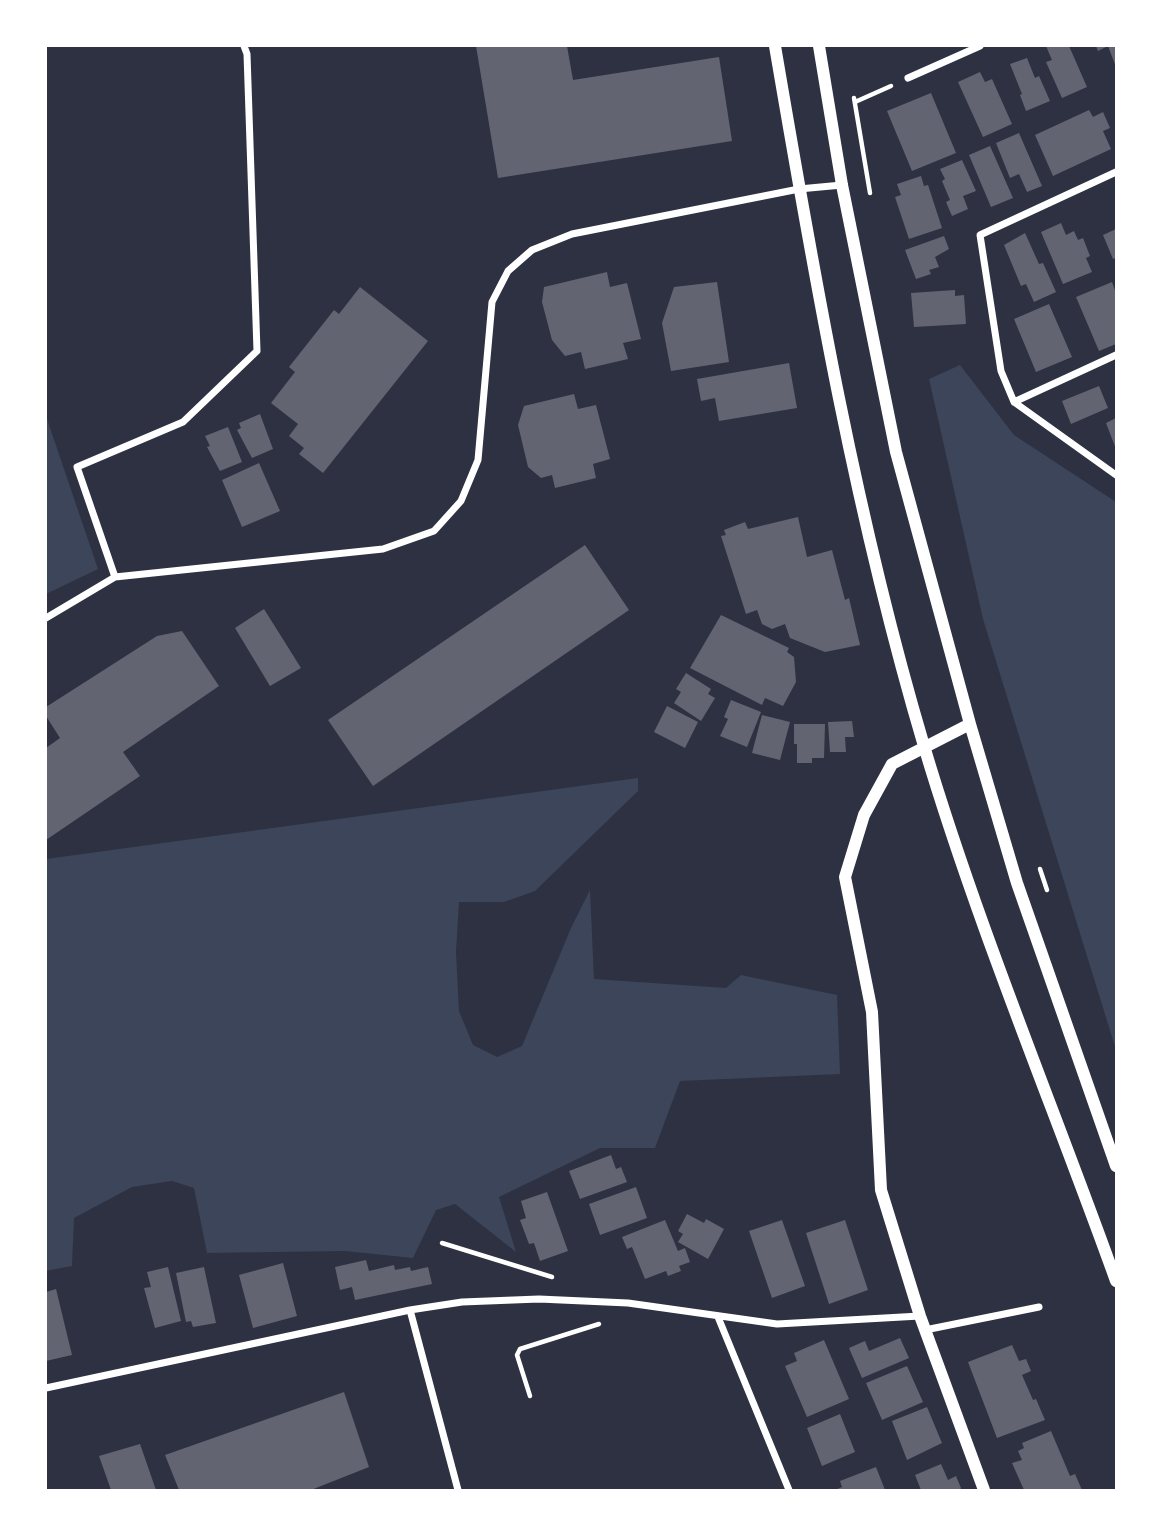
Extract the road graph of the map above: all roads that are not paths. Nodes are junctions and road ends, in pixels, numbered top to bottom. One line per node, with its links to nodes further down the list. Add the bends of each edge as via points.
1 (244, 46): 12 (street, via 257,351 183,422 77,467)
2 (775, 46): 8 (street)
3 (819, 46): 7 (street)
4 (980, 46): 5 (street)
5 (908, 78)
6 (1116, 172): 10 (street, via 980,235 1001,371)
7 (842, 185): 8 (street); 14 (street, via 896,452)
8 (799, 189): 12 (street, via 572,234 532,250 508,271 492,302 478,460 461,501 434,531 383,549); 15 (street, via 854,471)
9 (1116, 355): 10 (street)
10 (1014, 402): 11 (street)
11 (1116, 475)
12 (115, 577): 13 (street)
13 (46, 618)
14 (970, 724): 15 (street); 16 (street, via 1017,883)
15 (925, 747): 17 (street, via 979,912); 20 (street, via 892,764 864,815 845,877 872,1012 881,1190)
16 (1116, 1166)
17 (1116, 1281)
18 (1038, 1307): 22 (street)
19 (410, 1310): 21 (street, via 462,1302 539,1299 628,1303); 23 (street); 24 (street)
20 (920, 1316): 21 (street, via 777,1324); 22 (street)
21 (718, 1317): 25 (street)
22 (925, 1330): 26 (street)
23 (46, 1388)
24 (458, 1490)
25 (789, 1490)
26 (984, 1490)

